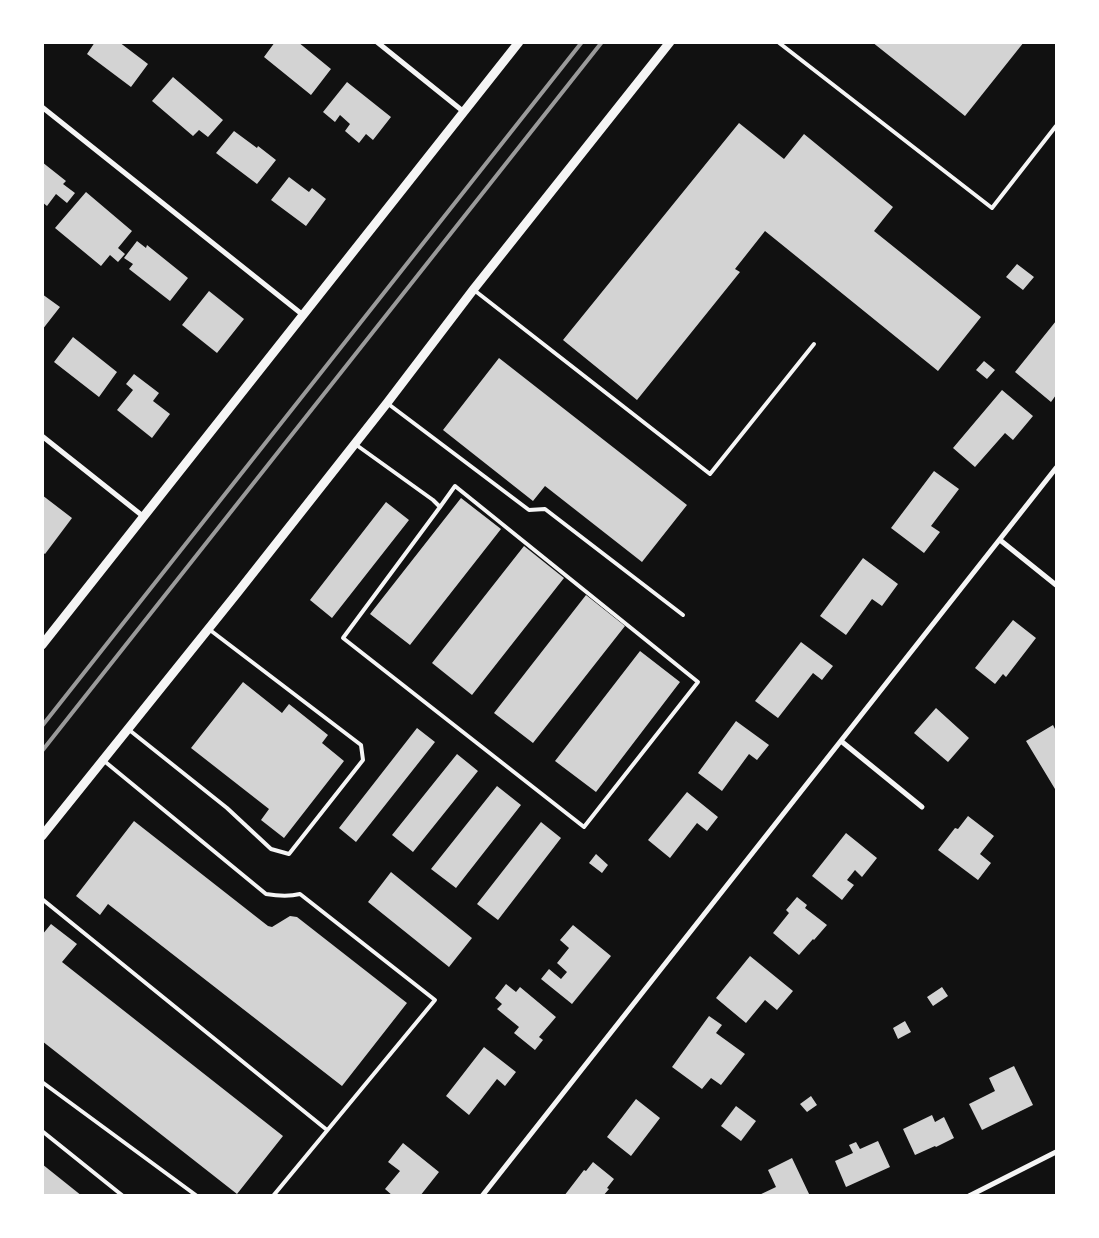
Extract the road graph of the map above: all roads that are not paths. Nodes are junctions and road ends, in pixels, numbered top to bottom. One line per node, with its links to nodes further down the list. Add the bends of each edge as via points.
1 (377, 42): 6 (street)
2 (519, 42): 6 (street)
3 (670, 42): 8 (street)
4 (778, 42): 7 (lane, via 992,208)
5 (42, 107): 9 (street)
6 (464, 112): 9 (street)
7 (1056, 126)
8 (473, 290): 10 (lane, via 710,474); 11 (street)
9 (303, 315): 16 (street)
10 (814, 344)
11 (387, 403): 13 (street); 19 (lane, via 529,510 545,509)
12 (42, 436): 16 (street)
13 (355, 444): 15 (lane); 20 (street)
14 (1056, 468): 17 (street)
15 (440, 507): 15 (lane, via 455,486 698,682 584,827 343,638)
16 (144, 517): 21 (street)
17 (1000, 540): 18 (street); 23 (street)
18 (1056, 585)
19 (683, 615)
20 (209, 629): 22 (street); 22 (lane, via 361,745 363,760 290,854 271,850 226,808)
21 (42, 645)
22 (128, 730): 24 (street)
23 (841, 741): 25 (street); 35 (street)
24 (103, 760): 26 (street); 29 (lane, via 266,894 300,894 434,1000)
25 (922, 807)
26 (42, 836)
27 (42, 899): 29 (lane)
28 (42, 1082): 33 (lane)
29 (327, 1130): 34 (lane)
30 (42, 1131): 32 (lane)
31 (1056, 1152): 36 (street)
32 (123, 1196)
33 (197, 1196)
34 (273, 1196)
35 (482, 1196)
36 (969, 1196)

